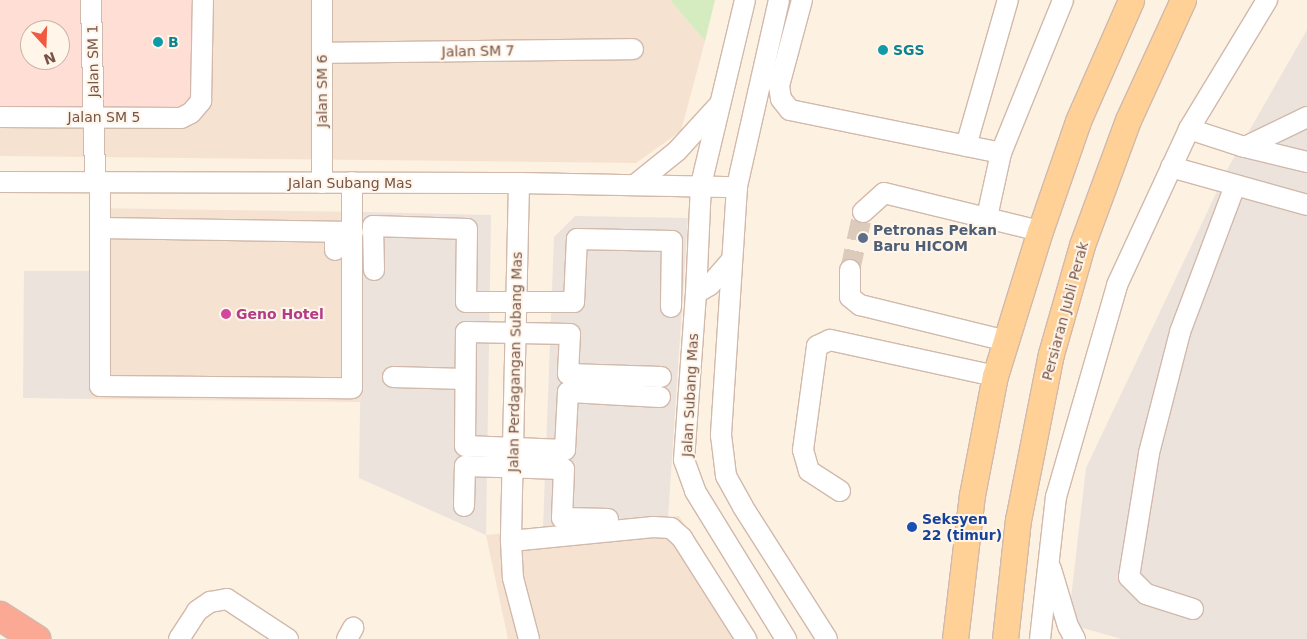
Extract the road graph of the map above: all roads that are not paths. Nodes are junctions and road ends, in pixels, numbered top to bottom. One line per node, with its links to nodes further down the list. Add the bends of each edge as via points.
1 (92, 0): 15 (street, Jalan SM 1)
2 (203, 0): 15 (street, Jalan SM 5, via 202,101 191,113 181,118)
3 (322, 0): 13 (street, Jalan SM 6)
4 (745, 0): 14 (street, Jalan Subang Mas)
5 (779, 0): 32 (street)
6 (802, 0): 19 (street, via 779,86 781,99 790,110)
7 (1008, 0): 19 (street)
8 (1063, 0): 21 (street)
9 (1131, 0): 37 (main road, via 1078,121)
10 (1184, 0): 69 (main road, Persiaran Jubli Perak, via 1128,120 1082,245 1051,354 1018,520)
11 (1267, 0): 18 (street)
12 (633, 49): 13 (street, Jalan SM 7)
13 (322, 53): 27 (street, Jalan SM 6)
14 (720, 103): 29 (street, via 677,151); 30 (street, Jalan Subang Mas)
15 (94, 116): 17 (street, Jalan SM 5); 25 (street, Jalan SM 1)
16 (1307, 117): 20 (street)
17 (0, 118)
18 (1189, 129): 20 (street); 23 (street)
19 (966, 146): 21 (street)
20 (1246, 147): 22 (street)
21 (1001, 153): 35 (street)
22 (1307, 162)
23 (1172, 167): 31 (street); 58 (street, via 1117,285 1056,497)
24 (0, 182): 25 (street, Jalan Subang Mas)
25 (97, 182): 27 (street, Jalan Subang Mas); 36 (street, Jalan SM 1)
26 (352, 182): 27 (street, Jalan Subang Mas); 28 (street, Jalan Subang Mas); 38 (street)
27 (322, 183)
28 (520, 183): 29 (street, Jalan Subang Mas); 43 (street, Jalan Perdagangan Subang Mas)
29 (636, 184): 30 (street, Jalan Subang Mas)
30 (701, 184): 32 (street, Jalan Subang Mas); 42 (street, Jalan Subang Mas)
31 (1235, 186): 33 (street); 59 (street, via 1180,332 1149,453 1129,577 1146,594)
32 (737, 187): 39 (street)
33 (1307, 205)
34 (862, 212): 35 (street, via 884,193)
35 (987, 217): 37 (street)
36 (100, 228): 38 (street); 38 (street, Jalan SM 1, via 100,386 352,388)
37 (1040, 231): 46 (main road)
38 (333, 239)
39 (731, 260): 42 (street, via 710,285); 67 (street, via 721,435 726,476)
40 (374, 270): 43 (street, via 373,226 467,229 466,302)
41 (850, 270): 46 (street, via 850,297 860,305)
42 (696, 293): 66 (street, Jalan Subang Mas, via 684,460 695,491)
43 (517, 302): 44 (street, via 574,302 577,239 672,241); 45 (street, Jalan Perdagangan Subang Mas)
44 (671, 307)
45 (516, 333): 49 (street, via 570,334 568,374); 50 (street, via 466,332); 52 (street, Jalan Perdagangan Subang Mas)
46 (1007, 341): 47 (main road)
47 (995, 376): 54 (street, via 830,340 817,346 803,450 809,472); 68 (main road, via 972,495)
48 (394, 377): 50 (street)
49 (661, 377)
50 (465, 378): 52 (street, via 465,446)
51 (660, 397): 52 (street, via 568,392 565,450)
52 (513, 448): 53 (street, Jalan Perdagangan Subang Mas)
53 (513, 468): 55 (street, via 464,466); 56 (street, via 564,470 562,518); 57 (street, Jalan Perdagangan Subang Mas)
54 (840, 490)
55 (464, 506)
56 (608, 519)
57 (511, 541): 64 (street, Jalan Perdagangan Subang Mas, via 513,578); 65 (street, via 671,528 682,538)
58 (1048, 560): 70 (street); 71 (street)
59 (1193, 609)
60 (0, 616): 61 (highway)
61 (36, 639)
62 (179, 639): 63 (street, via 197,611 210,602 226,599)
63 (288, 639)
64 (529, 639)
65 (746, 639)
66 (786, 639)
67 (827, 639)
68 (955, 639)
69 (1005, 639)
70 (1040, 639)
71 (1075, 639)

